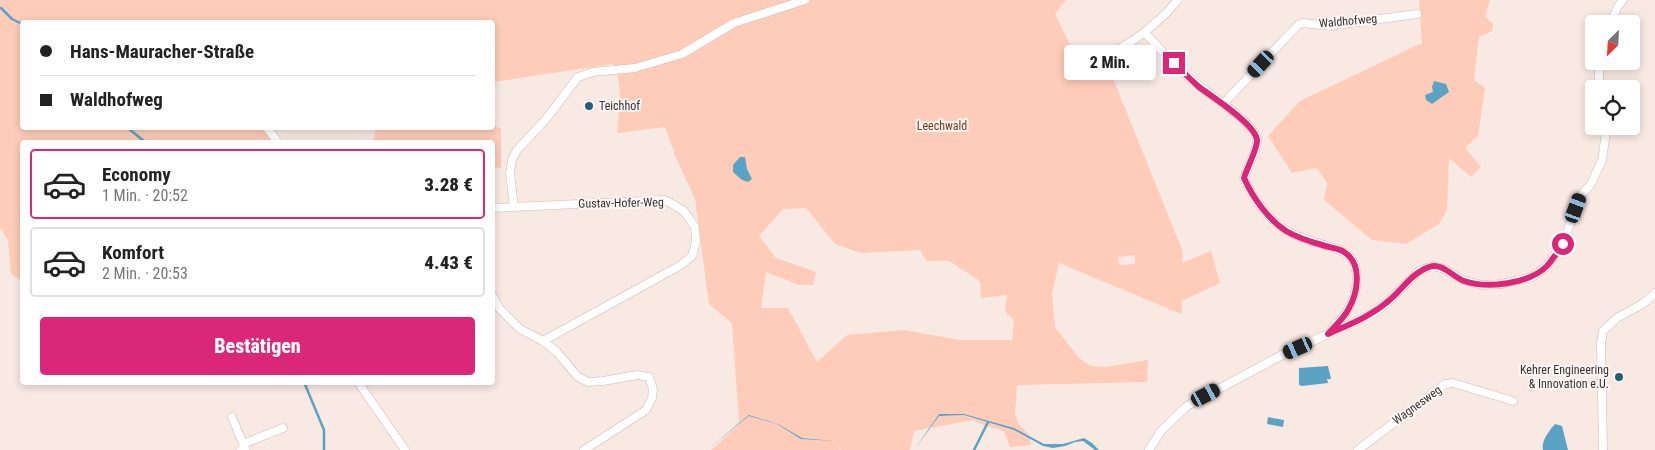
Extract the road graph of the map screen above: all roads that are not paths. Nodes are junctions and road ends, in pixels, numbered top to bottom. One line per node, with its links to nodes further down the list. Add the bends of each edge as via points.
1 (805, 0): 12 (street, via 734,23 682,54 635,68 593,72 578,77 512,160 510,173)
2 (1178, 0): 6 (street)
3 (1624, 0): 5 (street)
4 (1417, 14): 8 (street, Waldhofweg, via 1329,26 1298,25)
5 (1614, 15)
6 (1145, 33): 7 (street); 8 (street, via 1186,75)
7 (1088, 65)
8 (1223, 104): 16 (street, via 1256,136 1257,142 1244,178 1270,217 1286,231 1304,240 1343,251 1354,261 1357,275 1355,293 1348,310)
9 (269, 130): 11 (street)
10 (1606, 135): 16 (street, via 1597,172 1581,195 1563,243 1546,267 1532,277 1482,285 1432,266 1420,270 1374,313)
11 (276, 140)
12 (514, 207): 13 (street); 17 (street, Gustav-Hofer-Weg, via 665,200 684,210 695,227 696,242 692,256 681,265)
13 (495, 208)
14 (1655, 292): 27 (street, via 1644,303 1619,316 1604,331 1601,344)
15 (495, 301): 17 (street, via 520,329)
16 (1328, 334): 25 (street, via 1187,406 1161,431)
17 (543, 341): 24 (street, via 577,376 588,382 637,375 649,377 653,389 646,410)
18 (360, 385): 23 (street)
19 (1513, 401): 26 (street, Wagnesweg, via 1453,383 1445,384)
20 (232, 417): 22 (street)
21 (284, 428): 22 (street)
22 (242, 447)
23 (405, 450)
24 (584, 450)
25 (1150, 450)
26 (1358, 450)
27 (1603, 450)

